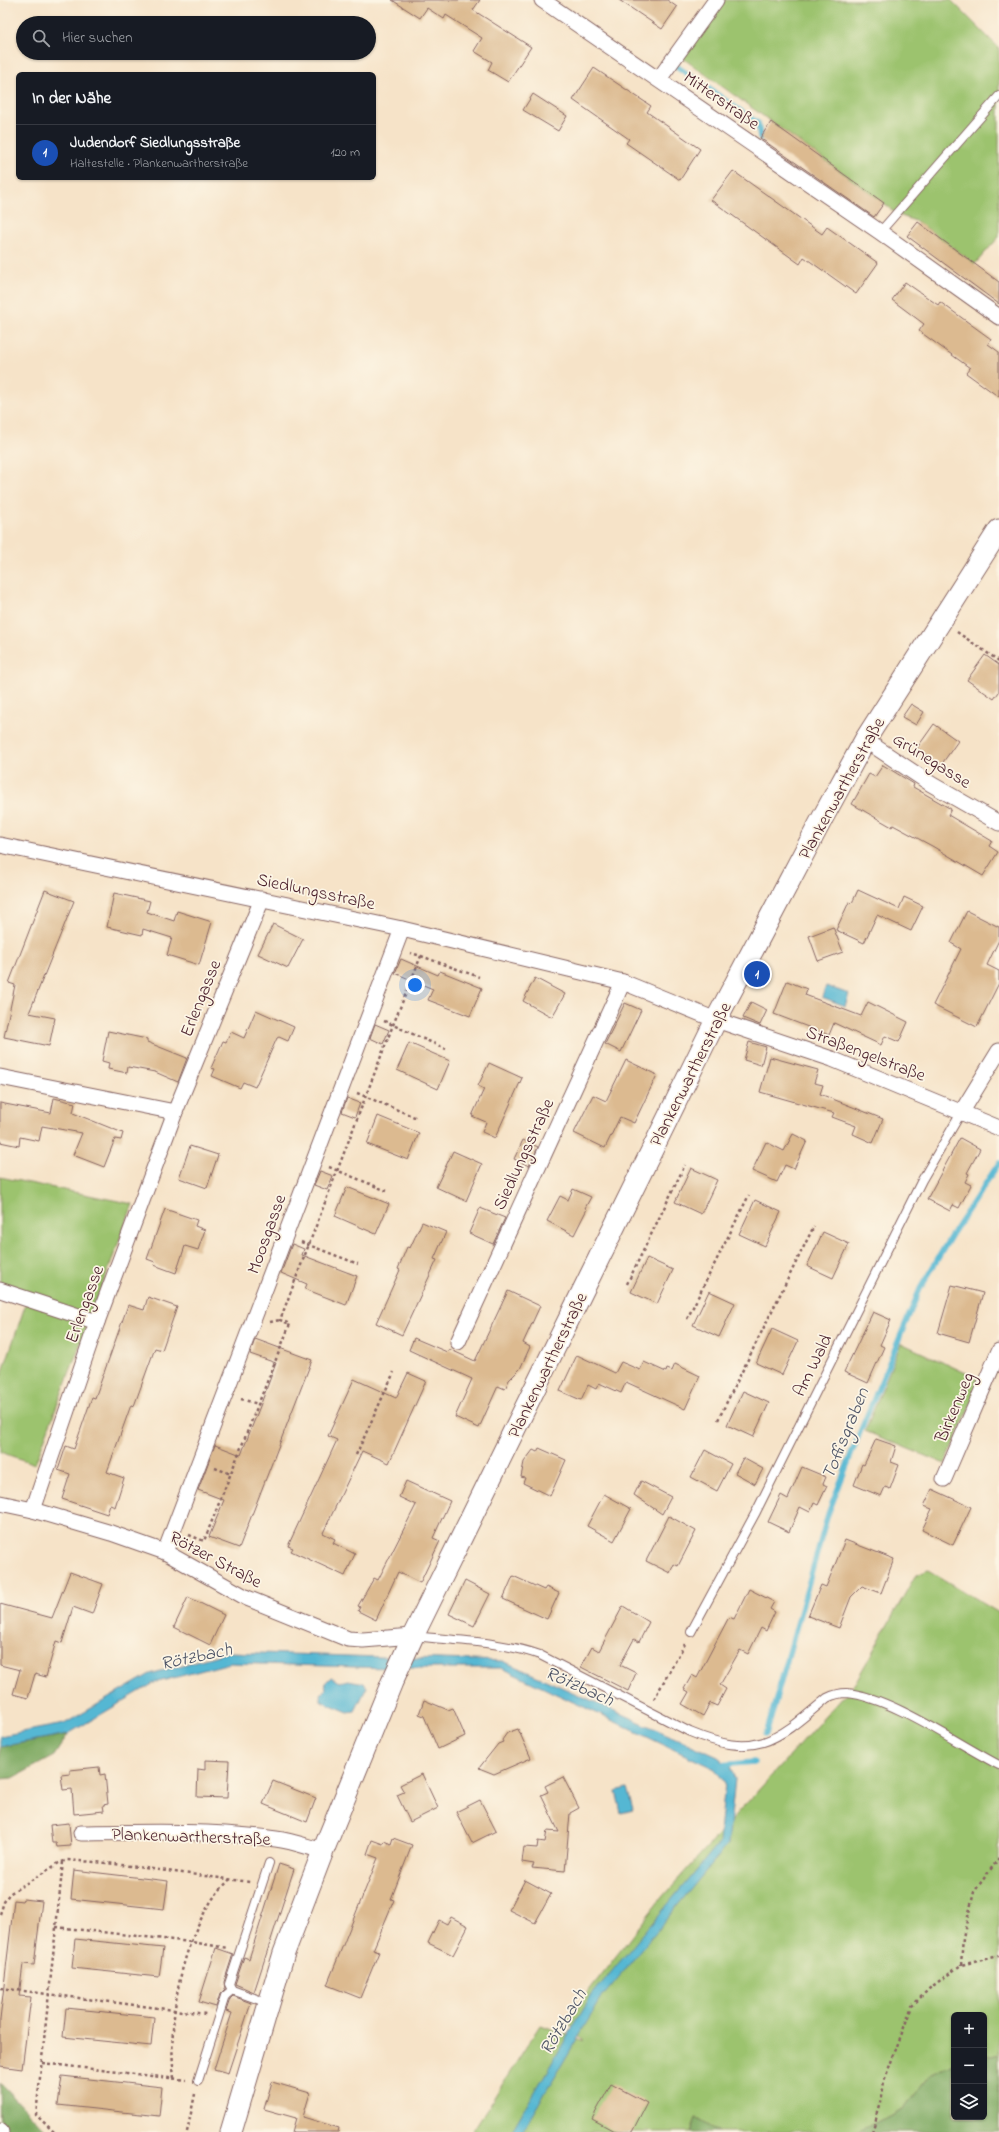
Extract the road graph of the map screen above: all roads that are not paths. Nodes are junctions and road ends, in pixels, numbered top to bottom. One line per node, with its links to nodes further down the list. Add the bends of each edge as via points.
1 (542, 0): 3 (street, Mitterstraße)
2 (716, 0): 3 (street)
3 (659, 80): 5 (street, Mitterstraße)
4 (999, 96): 5 (lane)
5 (880, 232): 6 (street, Mitterstraße)
6 (999, 317)
7 (999, 530): 8 (main road, Plankenwartherstraße)
8 (865, 740): 9 (street, Grünegasse, via 931,784); 14 (main road, Plankenwartherstraße)
9 (999, 823)
10 (0, 845): 11 (street, Siedlungsstraße)
11 (262, 899): 12 (street, Siedlungsstraße); 17 (street, Erlengasse)
12 (402, 929): 13 (street, Siedlungsstraße); 27 (street, Moosgasse)
13 (623, 982): 14 (street, Siedlungsstraße); 22 (street, Siedlungsstraße)
14 (716, 1020): 18 (street, Straßengelstraße, via 832,1059); 29 (main road, Plankenwartherstraße)
15 (999, 1051): 18 (street)
16 (0, 1077): 17 (street)
17 (175, 1112): 21 (street, Erlengasse)
18 (961, 1113): 19 (street, Straßengelstraße); 28 (lane, Am Wald, via 922,1180 756,1512)
19 (999, 1128)
20 (0, 1290): 21 (street)
21 (97, 1322): 26 (street, Erlengasse)
22 (458, 1342)
23 (999, 1351): 24 (street, Birkenweg)
24 (944, 1479)
25 (0, 1503): 26 (street, Rötzer Straße)
26 (33, 1510): 27 (street, Rötzer Straße)
27 (165, 1552): 29 (street, Rötzer Straße, via 247,1598 348,1639)
28 (691, 1632)
29 (410, 1644): 30 (lane, via 524,1650 540,1655 714,1742 745,1745 769,1741 782,1735 827,1698 838,1694 850,1694 879,1702 910,1716); 32 (main road, Plankenwartherstraße)
30 (999, 1765)
31 (81, 1833): 32 (street, Plankenwartherstraße, via 211,1833 277,1839)
32 (323, 1851): 35 (main road, Plankenwartherstraße, via 284,1953)
33 (269, 1863): 34 (lane, Plankenwartherstraße, via 229,1984)
34 (232, 1990): 35 (lane); 36 (lane, Plankenwartherstraße, via 225,1996)
35 (269, 2003): 37 (main road, Plankenwartherstraße)
36 (198, 2081)
37 (231, 2132)

